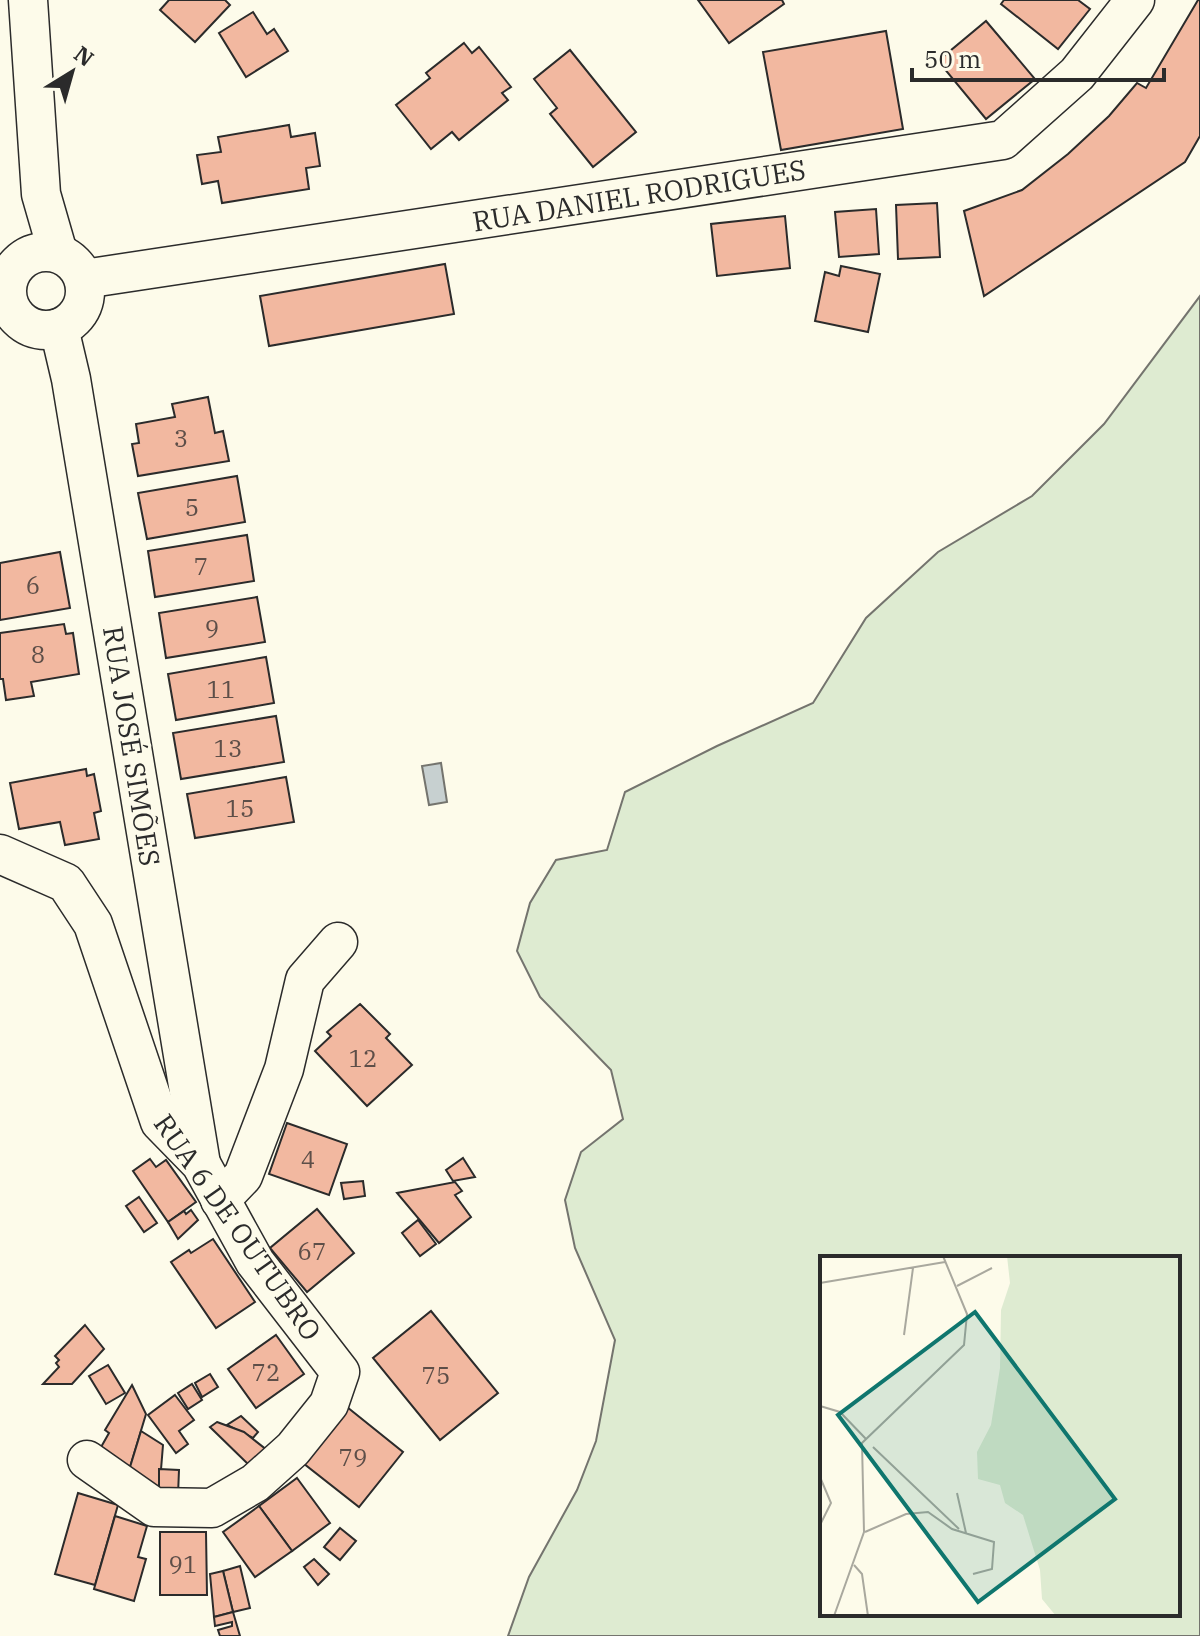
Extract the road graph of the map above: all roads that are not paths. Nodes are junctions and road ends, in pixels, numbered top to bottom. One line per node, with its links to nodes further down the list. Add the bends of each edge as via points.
1 (28, 0): 3 (street, via 41,194)
2 (1135, 0): 3 (street, RUA DANIEL RODRIGUES, via 1077,74 1003,140)
3 (55, 263): 4 (street, via 7,281); 4 (street, via 85,299 76,317)
4 (19, 319): 7 (street, RUA JOSÉ SIMÕES, via 71,379)
5 (0, 854): 7 (street, RUA 6 DE OUTUBRO, via 66,883 93,924 160,1122)
6 (338, 942): 8 (street, via 305,980 284,1069 243,1176)
7 (201, 1164): 8 (street, RUA 6 DE OUTUBRO)
8 (220, 1200): 9 (street, RUA 6 DE OUTUBRO, via 255,1262 340,1372 329,1404 293,1449 255,1483 212,1508 154,1507)
9 (87, 1460)

